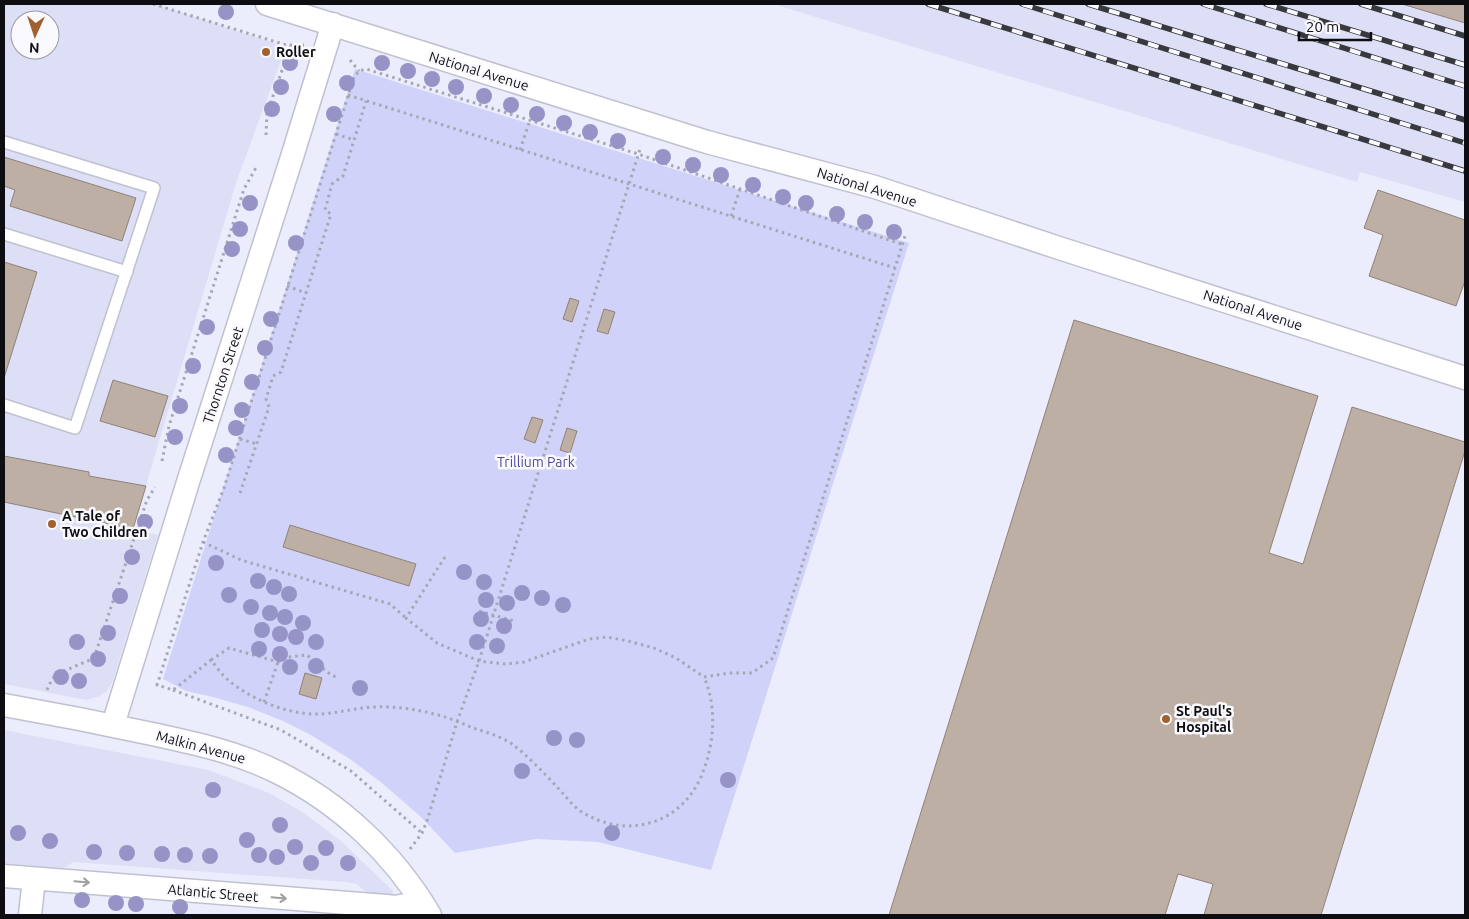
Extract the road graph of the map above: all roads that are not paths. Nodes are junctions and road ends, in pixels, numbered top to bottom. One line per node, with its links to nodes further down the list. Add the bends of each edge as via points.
1 (267, 4): 2 (street, National Avenue)
2 (332, 24): 6 (street, National Avenue, via 706,142 875,188); 9 (street, Thornton Street)
3 (4, 142): 5 (lane, via 154,188)
4 (4, 234): 5 (lane)
5 (127, 272): 7 (lane, via 75,428)
6 (1465, 378)
7 (4, 405)
8 (4, 705): 9 (street, Malkin Avenue)
9 (113, 725): 12 (street, Malkin Avenue, via 227,752 302,785 356,825 393,863)
10 (4, 876): 11 (street, Atlantic Street)
11 (34, 879): 12 (street, Atlantic Street, one-way to 12); 13 (street)
12 (426, 908)
13 (30, 915)

